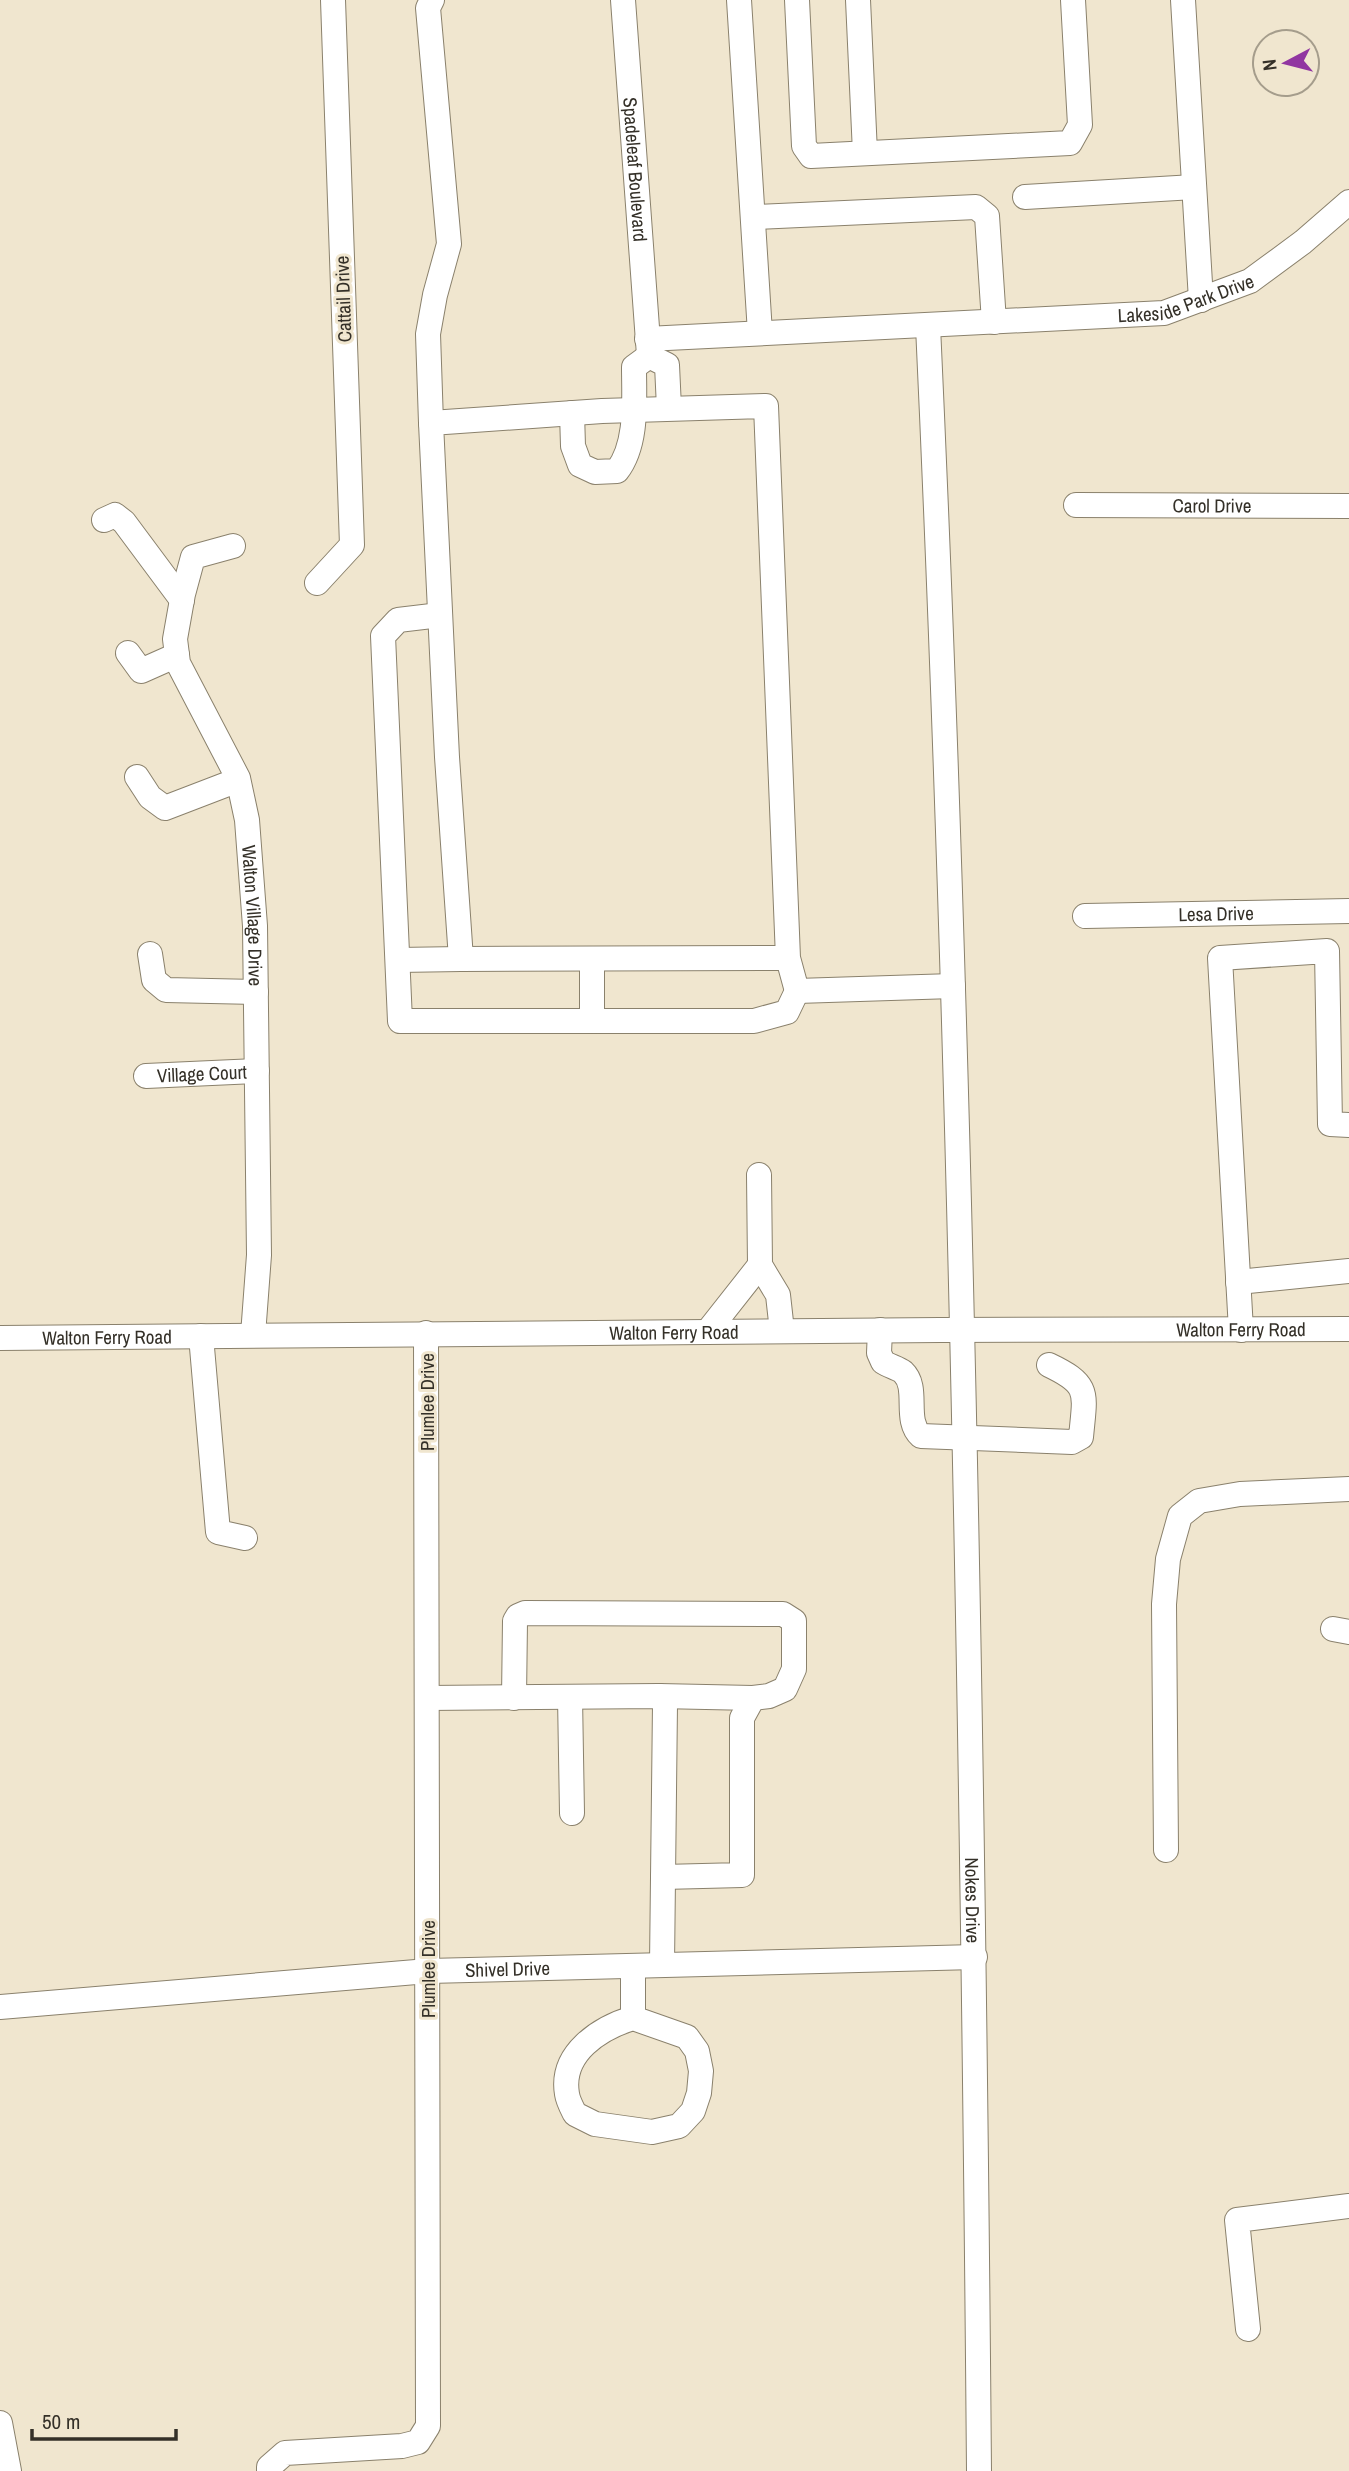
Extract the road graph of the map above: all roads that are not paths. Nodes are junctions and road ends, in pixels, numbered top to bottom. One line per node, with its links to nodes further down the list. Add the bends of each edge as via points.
1 (333, 0): 29 (street, Cattail Drive, via 352,545)
2 (432, 0): 24 (street, via 428,8 449,244 428,334)
3 (623, 0): 18 (street, Spadeleaf Boulevard)
4 (739, 0): 13 (street)
5 (797, 0): 9 (street, via 804,146 811,156)
6 (858, 0): 9 (street)
7 (1073, 0): 9 (street, via 1080,125 1070,143)
8 (1183, 0): 10 (street)
9 (865, 153)
10 (1194, 187): 11 (street); 14 (street)
11 (1025, 197)
12 (1349, 202): 14 (street, Lakeside Park Drive, via 1250,281)
13 (754, 217): 15 (street, via 976,207 987,216); 17 (street)
14 (1201, 300): 15 (street, Lakeside Park Drive, via 1164,313)
15 (995, 322): 16 (street, Lakeside Park Drive)
16 (928, 326): 17 (street, Lakeside Park Drive); 45 (street, Nokes Drive)
17 (760, 332): 18 (street, Lakeside Park Drive)
18 (648, 347): 19 (street, via 667,365); 20 (street, via 634,368)
19 (670, 408): 20 (street); 41 (street, via 766,406)
20 (634, 410): 21 (street); 22 (street, via 625,460 617,471 595,472 580,465 573,446)
21 (602, 411): 22 (street); 23 (street, via 582,397 562,398)
22 (572, 413): 23 (street)
23 (544, 414): 24 (street)
24 (431, 423): 31 (street)
25 (1076, 505): 26 (street, Carol Drive)
26 (1349, 506)
27 (104, 520): 30 (street, via 115,515 124,522)
28 (233, 546): 30 (street, Walton Village Drive, via 193,557)
29 (317, 583)
30 (182, 600): 33 (street, Walton Village Drive)
31 (440, 615): 42 (street); 43 (street, via 398,620 383,636)
32 (128, 653): 33 (street, via 141,671)
33 (177, 655): 35 (street, Walton Village Drive)
34 (137, 777): 35 (street, via 150,797 165,808)
35 (238, 780): 47 (street, Walton Village Drive, via 247,820)
36 (1349, 911): 37 (street, Lesa Drive)
37 (1291, 912): 38 (street, Lesa Drive); 39 (street)
38 (1085, 916)
39 (1294, 953): 51 (street, via 1328,951 1330,1124); 55 (street, via 1220,958)
40 (150, 954): 47 (street, via 154,980 166,990)
41 (788, 958): 44 (street); 46 (street)
42 (461, 959): 43 (street); 44 (street)
43 (398, 960): 48 (street, via 400,1021)
44 (592, 960): 48 (street)
45 (953, 986): 46 (street); 61 (street, Nokes Drive)
46 (797, 991): 48 (street, via 787,1012 754,1021)
47 (256, 992): 49 (street, Walton Village Drive)
48 (592, 1021)
49 (257, 1071): 50 (street, Village Court); 63 (street, Walton Village Drive, via 259,1255)
50 (146, 1076)
51 (1349, 1125)
52 (759, 1175): 53 (street)
53 (760, 1265): 59 (street); 60 (street, via 778,1296)
54 (1349, 1271): 55 (street)
55 (1238, 1282): 58 (street)
56 (1349, 1329): 58 (street, Walton Ferry Road)
57 (880, 1330): 60 (street, Walton Ferry Road); 61 (street, Walton Ferry Road); 67 (street, via 883,1362 902,1371 909,1381 917,1433)
58 (1241, 1330): 61 (street, Walton Ferry Road)
59 (708, 1331): 60 (street, Walton Ferry Road); 62 (street, Walton Ferry Road)
60 (782, 1331)
61 (963, 1331): 67 (street, Nokes Drive)
62 (426, 1334): 63 (street, Walton Ferry Road); 72 (street, Plumlee Drive)
63 (253, 1335): 64 (street, Walton Ferry Road)
64 (201, 1336): 65 (street, Walton Ferry Road); 69 (street, via 218,1532)
65 (0, 1338)
66 (1049, 1365): 67 (street, via 1077,1380 1082,1388 1081,1437 1072,1442)
67 (965, 1439): 78 (street, Nokes Drive)
68 (1349, 1489): 76 (street, via 1240,1494 1199,1501 1180,1516 1168,1559 1164,1604)
69 (245, 1538)
70 (570, 1696): 71 (street); 73 (street); 75 (street)
71 (659, 1696): 74 (street); 77 (street, via 665,1704)
72 (427, 1698): 73 (street); 81 (street, Plumlee Drive)
73 (514, 1698): 74 (street, via 515,1622 525,1613 783,1614 794,1621 794,1669 786,1689)
74 (753, 1698): 77 (street, via 742,1718 742,1875)
75 (572, 1814)
76 (1166, 1850)
77 (663, 1877): 79 (street)
78 (975, 1957): 79 (street, Shivel Drive); 89 (street, Nokes Drive)
79 (662, 1965): 80 (street, Shivel Drive)
80 (633, 1966): 81 (street, Shivel Drive); 83 (street)
81 (428, 1971): 82 (street, Shivel Drive); 88 (street, Plumlee Drive, via 428,2426 418,2442 402,2446 285,2453)
82 (0, 2007)
83 (633, 2018): 83 (street, via 590,2038 574,2057 566,2081 575,2115 595,2124 652,2132 679,2126 693,2111 699,2093 697,2051 687,2037)
84 (1349, 2206): 85 (street, via 1237,2220)
85 (1248, 2329)
86 (0, 2423): 87 (street)
87 (9, 2471)
88 (269, 2471)
89 (979, 2471)

